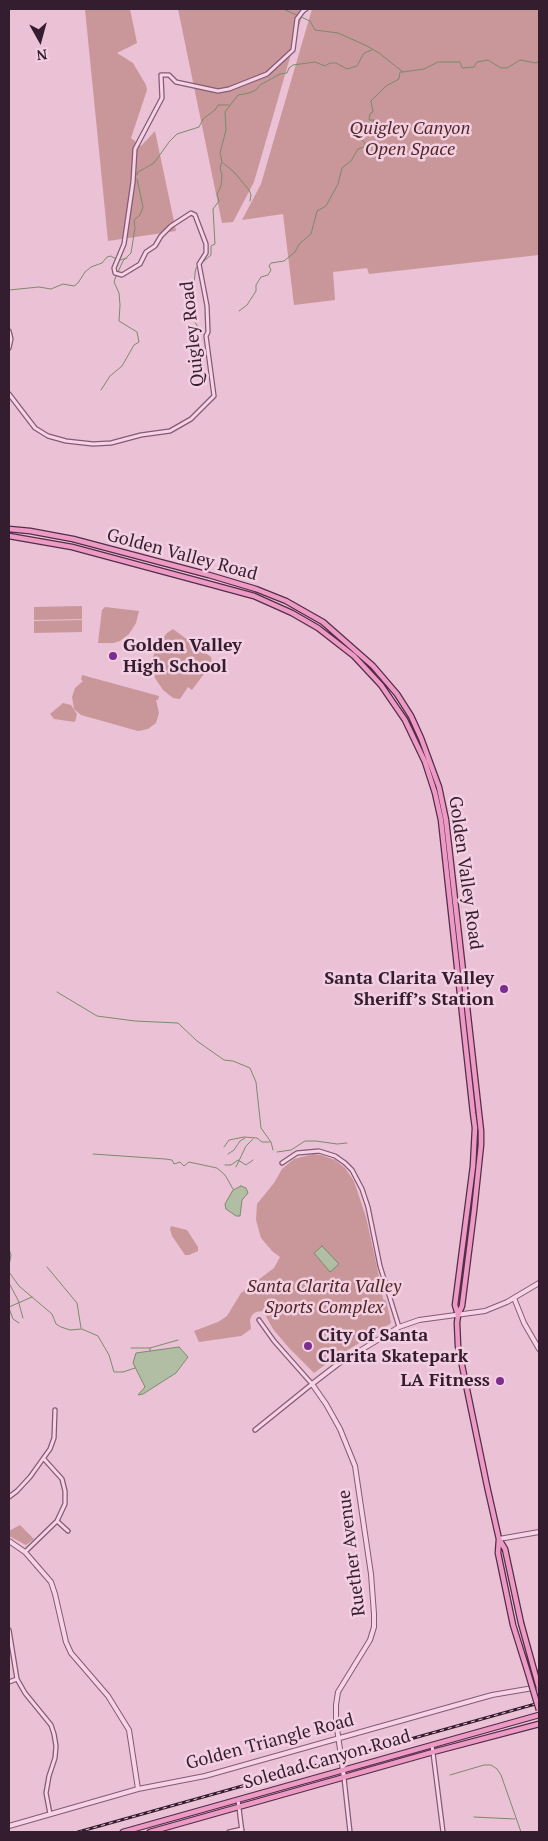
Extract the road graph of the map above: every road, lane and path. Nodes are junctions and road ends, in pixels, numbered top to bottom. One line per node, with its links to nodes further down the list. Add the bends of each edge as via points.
1 (306, 9): 4 (street, Quigley Road, via 296,19 294,50 267,74 218,91 176,82 169,75 161,75 162,98 135,149 124,244 115,273 122,275 140,264 146,252 155,246 170,226 191,213 195,215 206,244 206,254 199,264 207,306 206,336 214,396 191,419 170,430 93,444 48,436 35,428)
2 (9, 331): 3 (street)
3 (9, 348)
4 (9, 394)
5 (9, 529): 10 (main road, Golden Valley Road, via 105,548 256,589 286,601 323,622 348,643 379,673 411,716 431,762 446,820 480,1116 477,1189 462,1306)
6 (9, 536): 10 (main road, Golden Valley Road, via 72,547 244,593 292,613 354,656 405,720 425,762 441,820 474,1113 472,1166 455,1305)
7 (282, 1163): 12 (street, via 297,1153 312,1150 335,1156 352,1170 368,1207 380,1266)
8 (539, 1283): 9 (street)
9 (514, 1298): 10 (street, via 485,1311); 13 (street, via 526,1329)
10 (458, 1315): 12 (street, via 419,1320); 22 (main road, Golden Valley Road, via 462,1370)
11 (259, 1320): 14 (street, Ruether Avenue)
12 (399, 1327): 14 (street)
13 (539, 1349)
14 (312, 1384): 16 (street); 32 (street, Ruether Avenue, via 340,1429 355,1466 374,1614 370,1640 338,1692)
15 (55, 1410): 17 (street, via 54,1438)
16 (255, 1430)
17 (44, 1459): 18 (street); 19 (street, via 62,1479 65,1491 65,1504)
18 (9, 1497)
19 (58, 1521): 20 (street); 24 (street)
20 (68, 1531)
21 (539, 1532): 22 (street)
22 (499, 1538): 28 (main road, Golden Valley Road, bridge, via 506,1549 521,1623); 29 (main road, Golden Valley Road, bridge, via 498,1553 513,1625)
23 (9, 1540): 24 (street)
24 (25, 1552): 37 (street, via 51,1582 71,1652 108,1696 129,1730)
25 (9, 1630): 26 (street)
26 (18, 1679): 27 (street); 40 (street, via 54,1734 55,1758 46,1793)
27 (9, 1682)
28 (539, 1687): 32 (street, Golden Triangle Road, via 498,1693)
29 (539, 1710)
30 (539, 1715): 33 (main road, Soledad Canyon Road)
31 (539, 1724): 34 (main road, Soledad Canyon Road)
32 (338, 1738): 35 (street, Ruether Avenue); 37 (street, Golden Triangle Road, via 205,1776)
33 (432, 1744): 34 (street); 35 (main road, Soledad Canyon Road)
34 (433, 1752): 36 (main road, Soledad Canyon Road); 48 (street)
35 (343, 1770): 36 (street, Ruether Avenue); 38 (main road, Soledad Canyon Road)
36 (344, 1778): 39 (main road, Soledad Canyon Road); 47 (street, Ruether Avenue)
37 (138, 1788): 40 (street, Golden Triangle Road)
38 (238, 1800): 39 (street); 41 (main road, Soledad Canyon Road)
39 (239, 1807): 43 (street); 45 (main road, Soledad Canyon Road)
40 (50, 1814): 42 (street, Golden Triangle Road)
41 (147, 1825): 44 (main road, Soledad Canyon Road); 45 (street)
42 (9, 1826)
43 (242, 1830): 46 (street)
44 (123, 1832)
45 (149, 1832)
46 (229, 1832)
47 (350, 1832)
48 (443, 1832)

